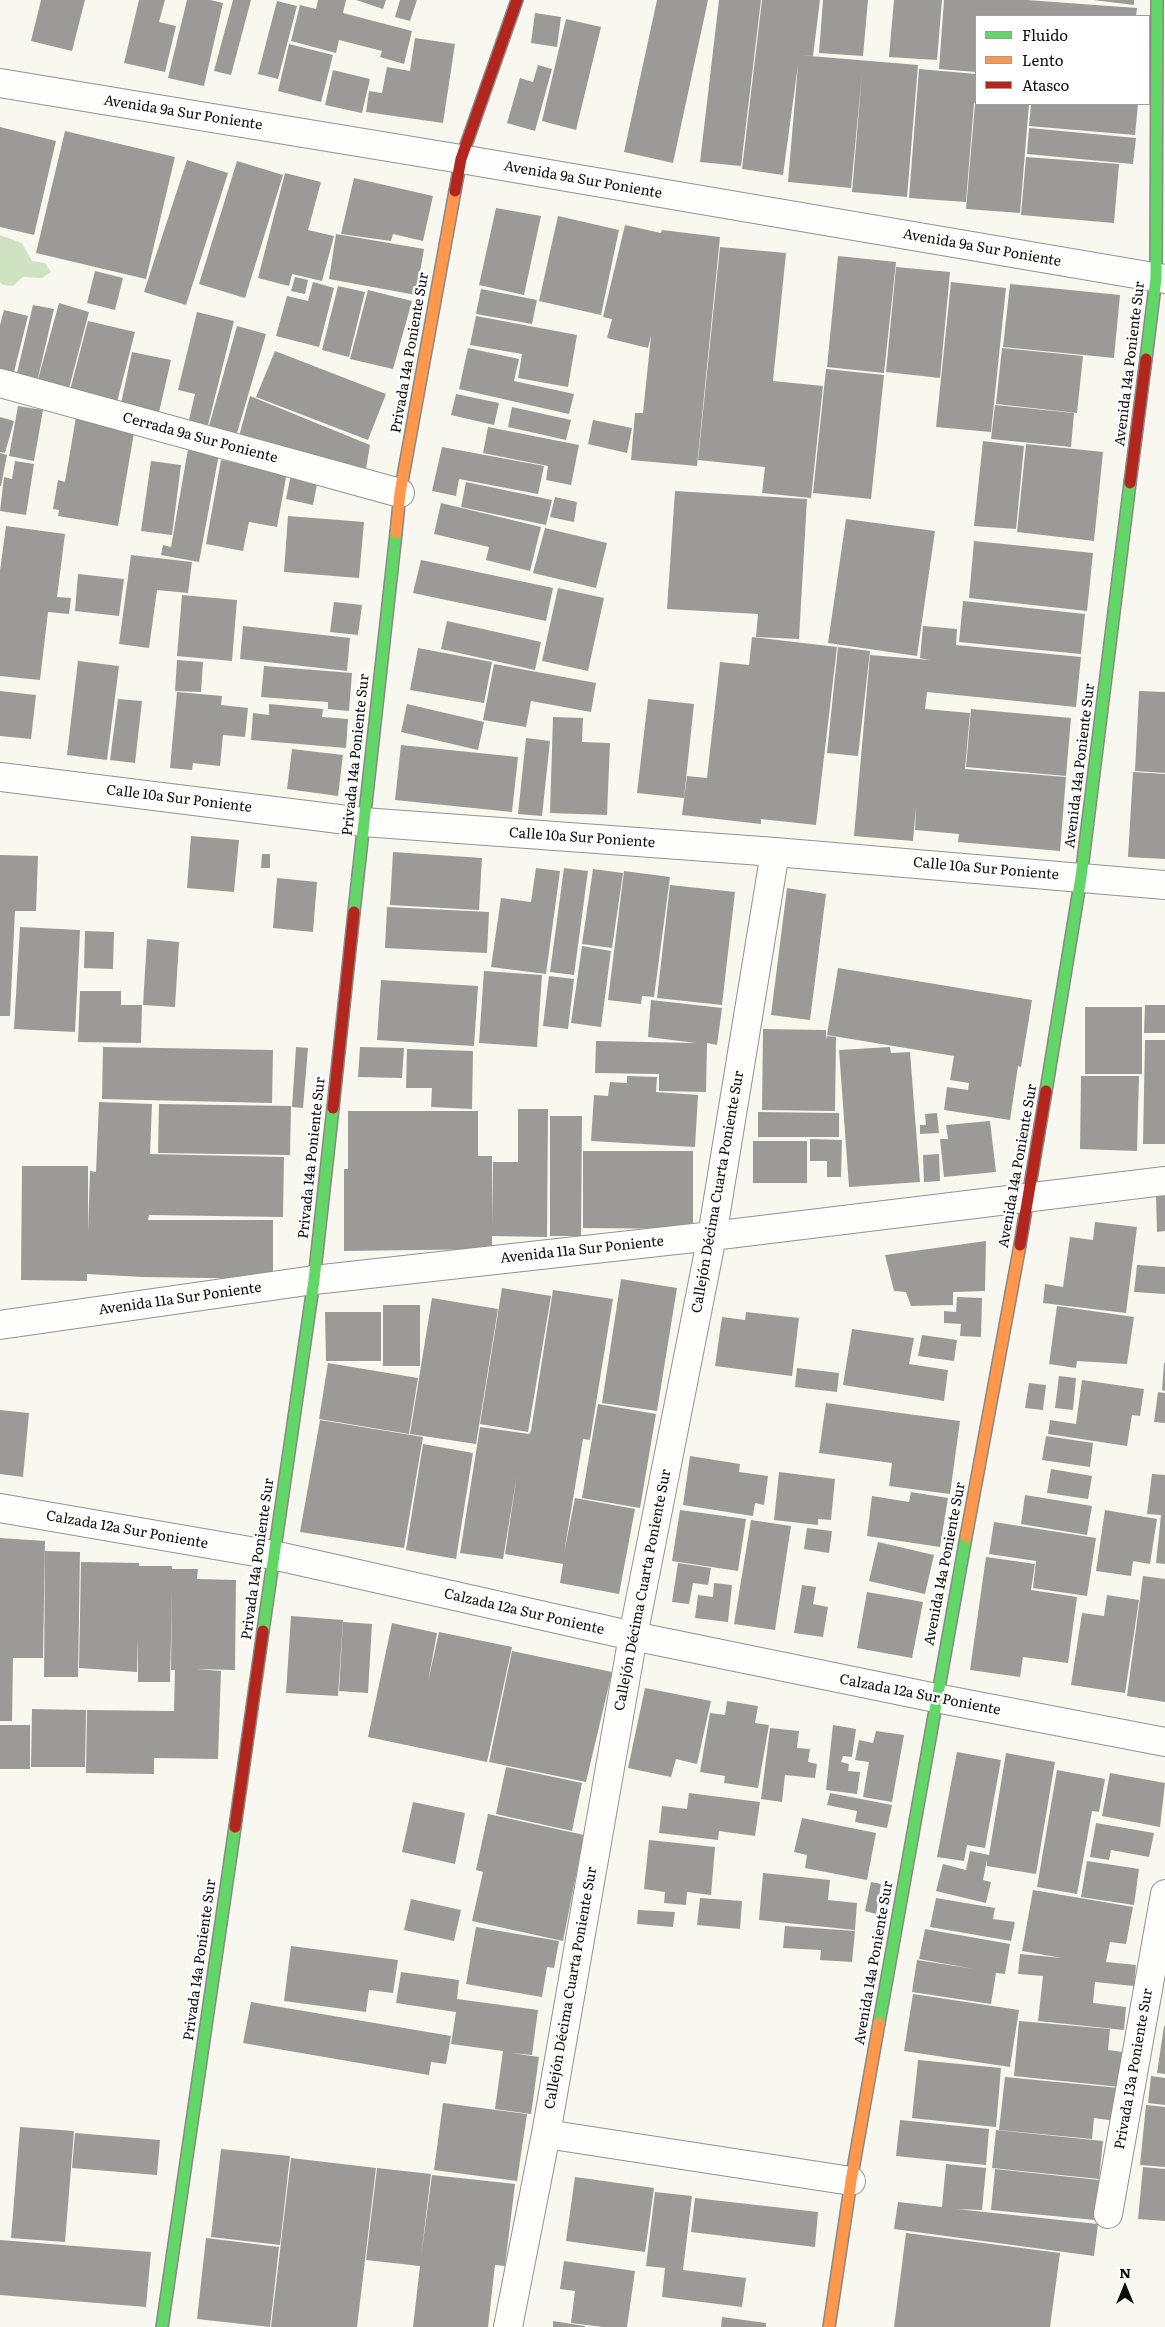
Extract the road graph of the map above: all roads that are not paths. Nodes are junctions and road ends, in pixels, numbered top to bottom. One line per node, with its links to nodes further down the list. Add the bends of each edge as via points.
1 (517, 0): 4 (street, Privada 14a Poniente Sur)
2 (1157, 0): 5 (street, Avenida 14a Poniente Sur)
3 (0, 83): 4 (street, Avenida 9a Sur Poniente)
4 (461, 159): 5 (street, Avenida 9a Sur Poniente); 7 (street, Privada 14a Poniente Sur)
5 (1161, 279): 11 (street, Avenida 14a Poniente Sur)
6 (0, 383): 7 (street, Cerrada 9a Sur Poniente)
7 (400, 492): 9 (street, Privada 14a Poniente Sur)
8 (0, 777): 9 (street, Calle 10a Sur Poniente)
9 (363, 822): 10 (street, Calle 10a Sur Poniente); 16 (street, Privada 14a Poniente Sur)
10 (775, 852): 11 (street, Calle 10a Sur Poniente); 15 (street, Callejón Décima Cuarta Poniente Sur)
11 (1081, 877): 12 (street, Calle 10a Sur Poniente); 14 (street, Avenida 14a Poniente Sur)
12 (1165, 885)
13 (1165, 1181): 14 (street, Avenida 11a Sur Poniente)
14 (1029, 1196): 15 (street, Avenida 11a Sur Poniente); 21 (street, Avenida 14a Poniente Sur)
15 (712, 1236): 16 (street, Avenida 11a Sur Poniente); 20 (street, Callejón Décima Cuarta Poniente Sur)
16 (314, 1280): 17 (street, Avenida 11a Sur Poniente); 19 (street, Privada 14a Poniente Sur)
17 (0, 1324)
18 (0, 1508): 19 (street, Calzada 12a Sur Poniente)
19 (273, 1556): 20 (street, Calzada 12a Sur Poniente); 27 (street, Privada 14a Poniente Sur)
20 (633, 1636): 21 (street, Calzada 12a Sur Poniente); 24 (street, Callejón Décima Cuarta Poniente Sur)
21 (936, 1698): 22 (street, Calzada 12a Sur Poniente); 25 (street, Avenida 14a Poniente Sur)
22 (1165, 1742)
23 (1165, 1894): 26 (street, Privada 13a Poniente Sur)
24 (546, 2134): 25 (street); 28 (street, Callejón Décima Cuarta Poniente Sur)
25 (851, 2180): 29 (street, Avenida 14a Poniente Sur)
26 (1108, 2214)
27 (162, 2327)
28 (508, 2327)
29 (829, 2327)

